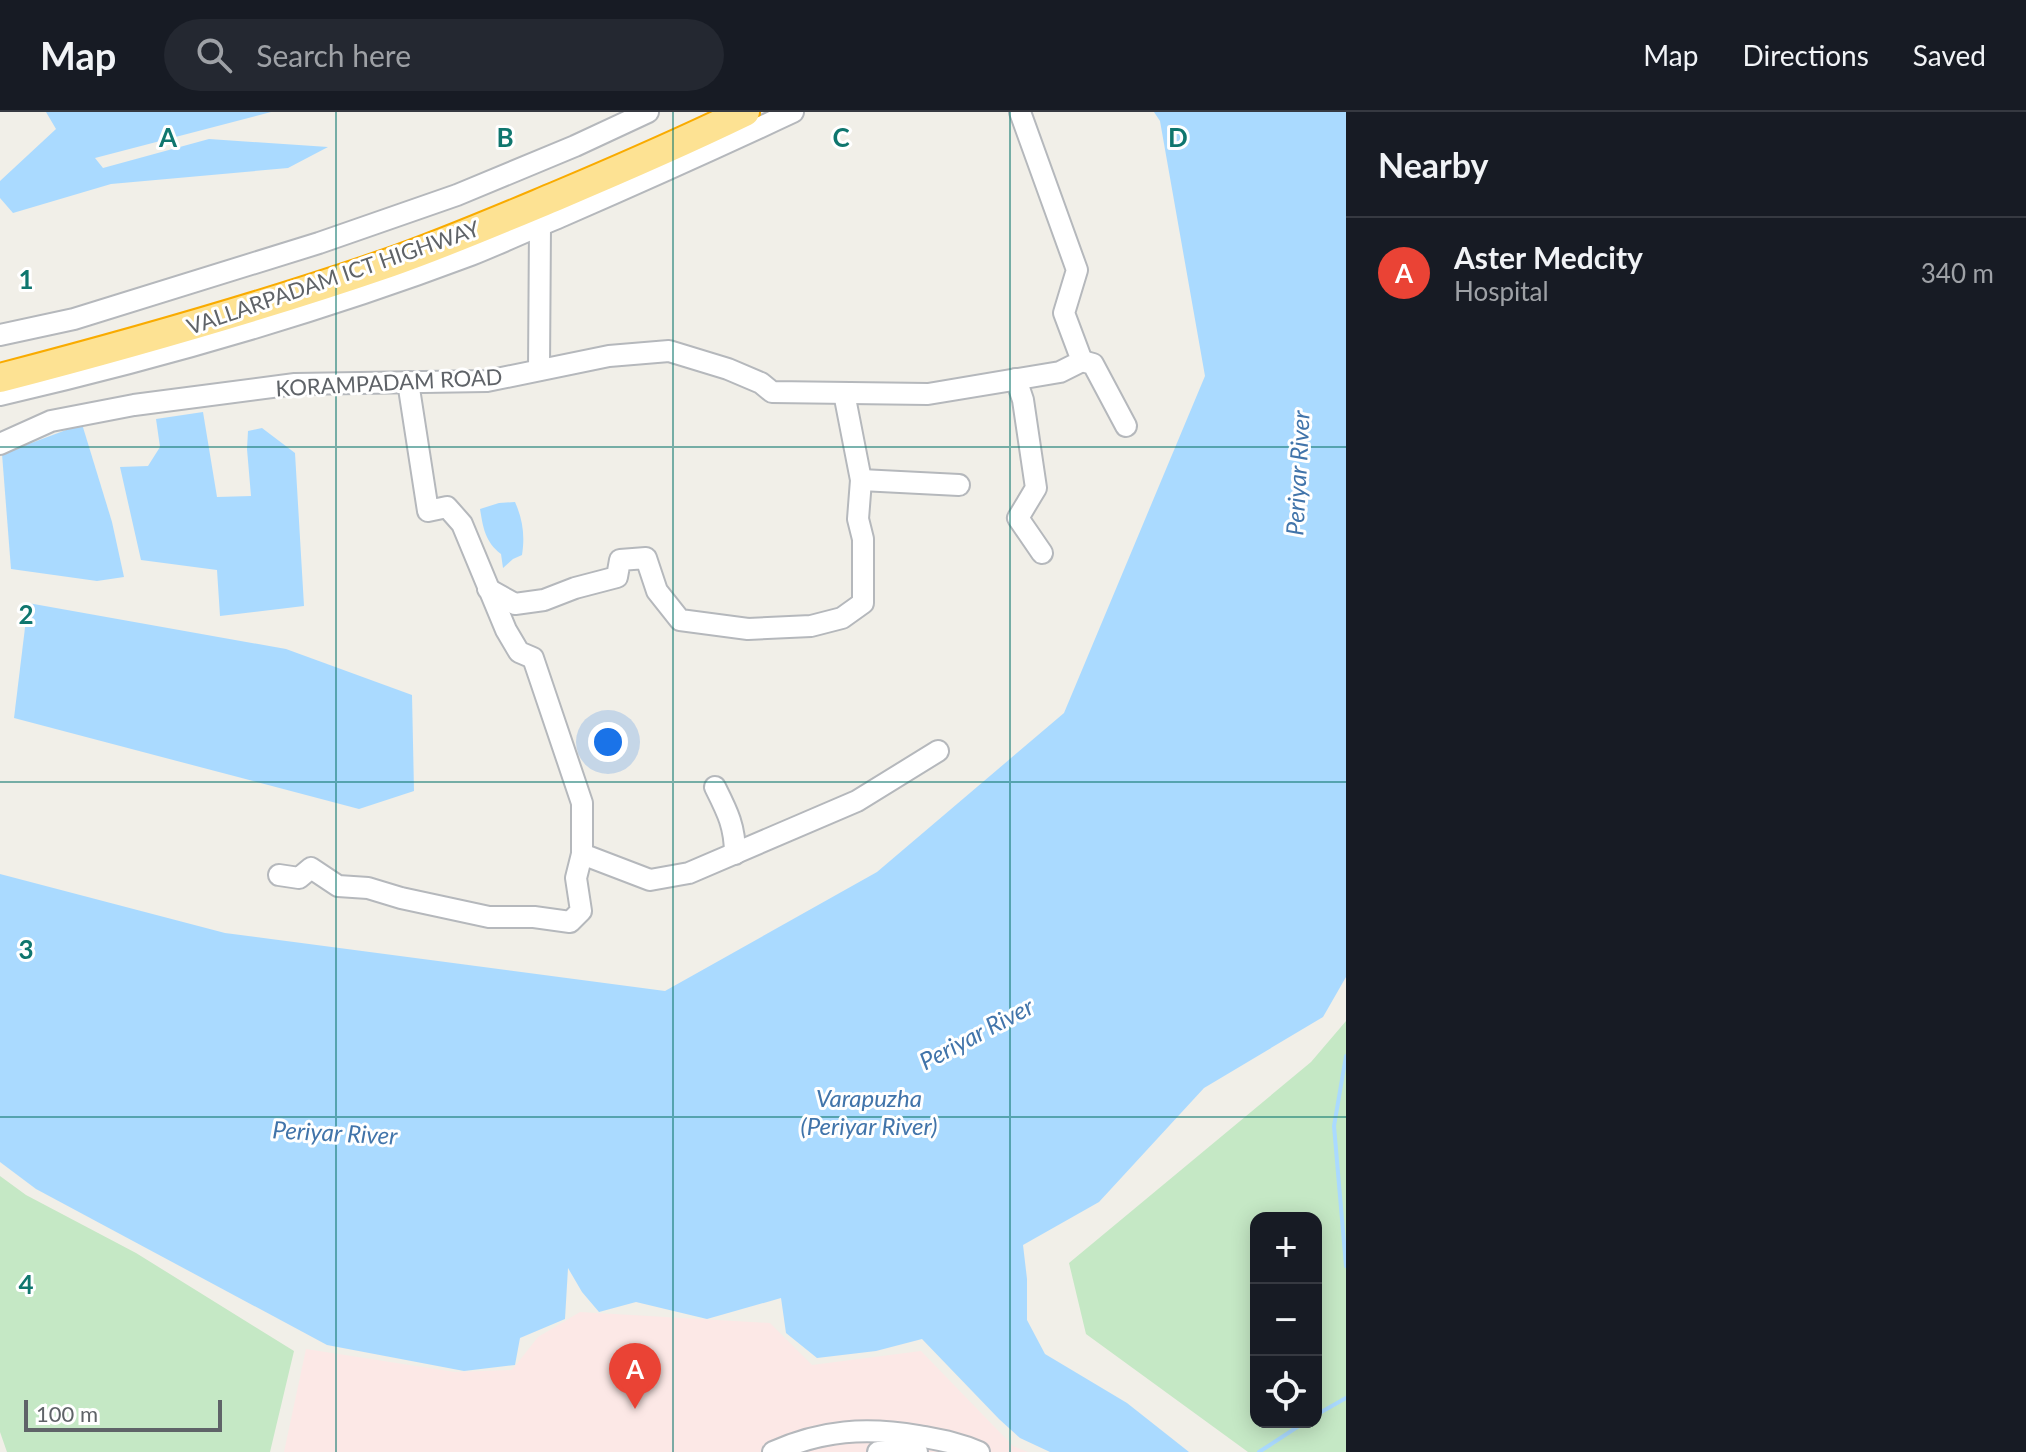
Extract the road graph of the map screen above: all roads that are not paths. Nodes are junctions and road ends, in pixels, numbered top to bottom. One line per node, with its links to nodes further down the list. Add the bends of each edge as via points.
1 (648, 112): 9 (street, via 457,195 319,243 74,319)
2 (745, 112): 6 (highway, VALLARPADAM ICT HIGHWAY)
3 (793, 112): 6 (street)
4 (1020, 112): 11 (street, via 1077,270 1064,313)
5 (700, 113): 8 (highway, VALLARPADAM ICT HIGHWAY, via 668,131)
6 (682, 153): 7 (street); 8 (highway, VALLARPADAM ICT HIGHWAY, via 391,262)
7 (540, 225): 12 (street); 17 (street, via 332,305)
8 (279, 291): 10 (highway, VALLARPADAM ICT HIGHWAY); 13 (highway, VALLARPADAM ICT HIGHWAY, via 117,348)
9 (0, 335)
10 (0, 360)
11 (1082, 361): 14 (street, KORAMPADAM ROAD, via 1060,372); 18 (street, via 1093,364)
12 (539, 370): 15 (street, KORAMPADAM ROAD, via 487,381); 16 (street, KORAMPADAM ROAD, via 669,351 728,369 772,392)
13 (0, 378)
14 (1016, 379): 16 (street, KORAMPADAM ROAD, via 928,394); 22 (street, via 1036,488 1018,518)
15 (408, 382): 19 (street, KORAMPADAM ROAD, via 295,384 134,405 51,421); 23 (street, via 428,511 447,507 462,524)
16 (844, 393): 20 (street)
17 (0, 395)
18 (1126, 426)
19 (0, 444)
20 (861, 480): 21 (street); 23 (street, via 863,603 842,618 811,626 748,629 680,620 657,591 646,558 620,560 617,577 544,600 515,604)
21 (959, 485)
22 (1042, 553)
23 (488, 589): 26 (street, via 519,652 533,658 582,803)
24 (938, 751): 27 (street, via 857,801)
25 (715, 787): 27 (street, via 735,834)
26 (582, 854): 27 (street, via 650,880 689,873); 28 (street, via 576,878 581,911 570,922 489,917 368,888 338,886 311,868 299,878)
27 (735, 854)
28 (279, 875)
29 (957, 1447): 30 (street, via 889,1431 843,1431); 33 (street)
30 (773, 1452)
31 (878, 1452): 32 (street)
32 (917, 1452)
33 (979, 1452)

